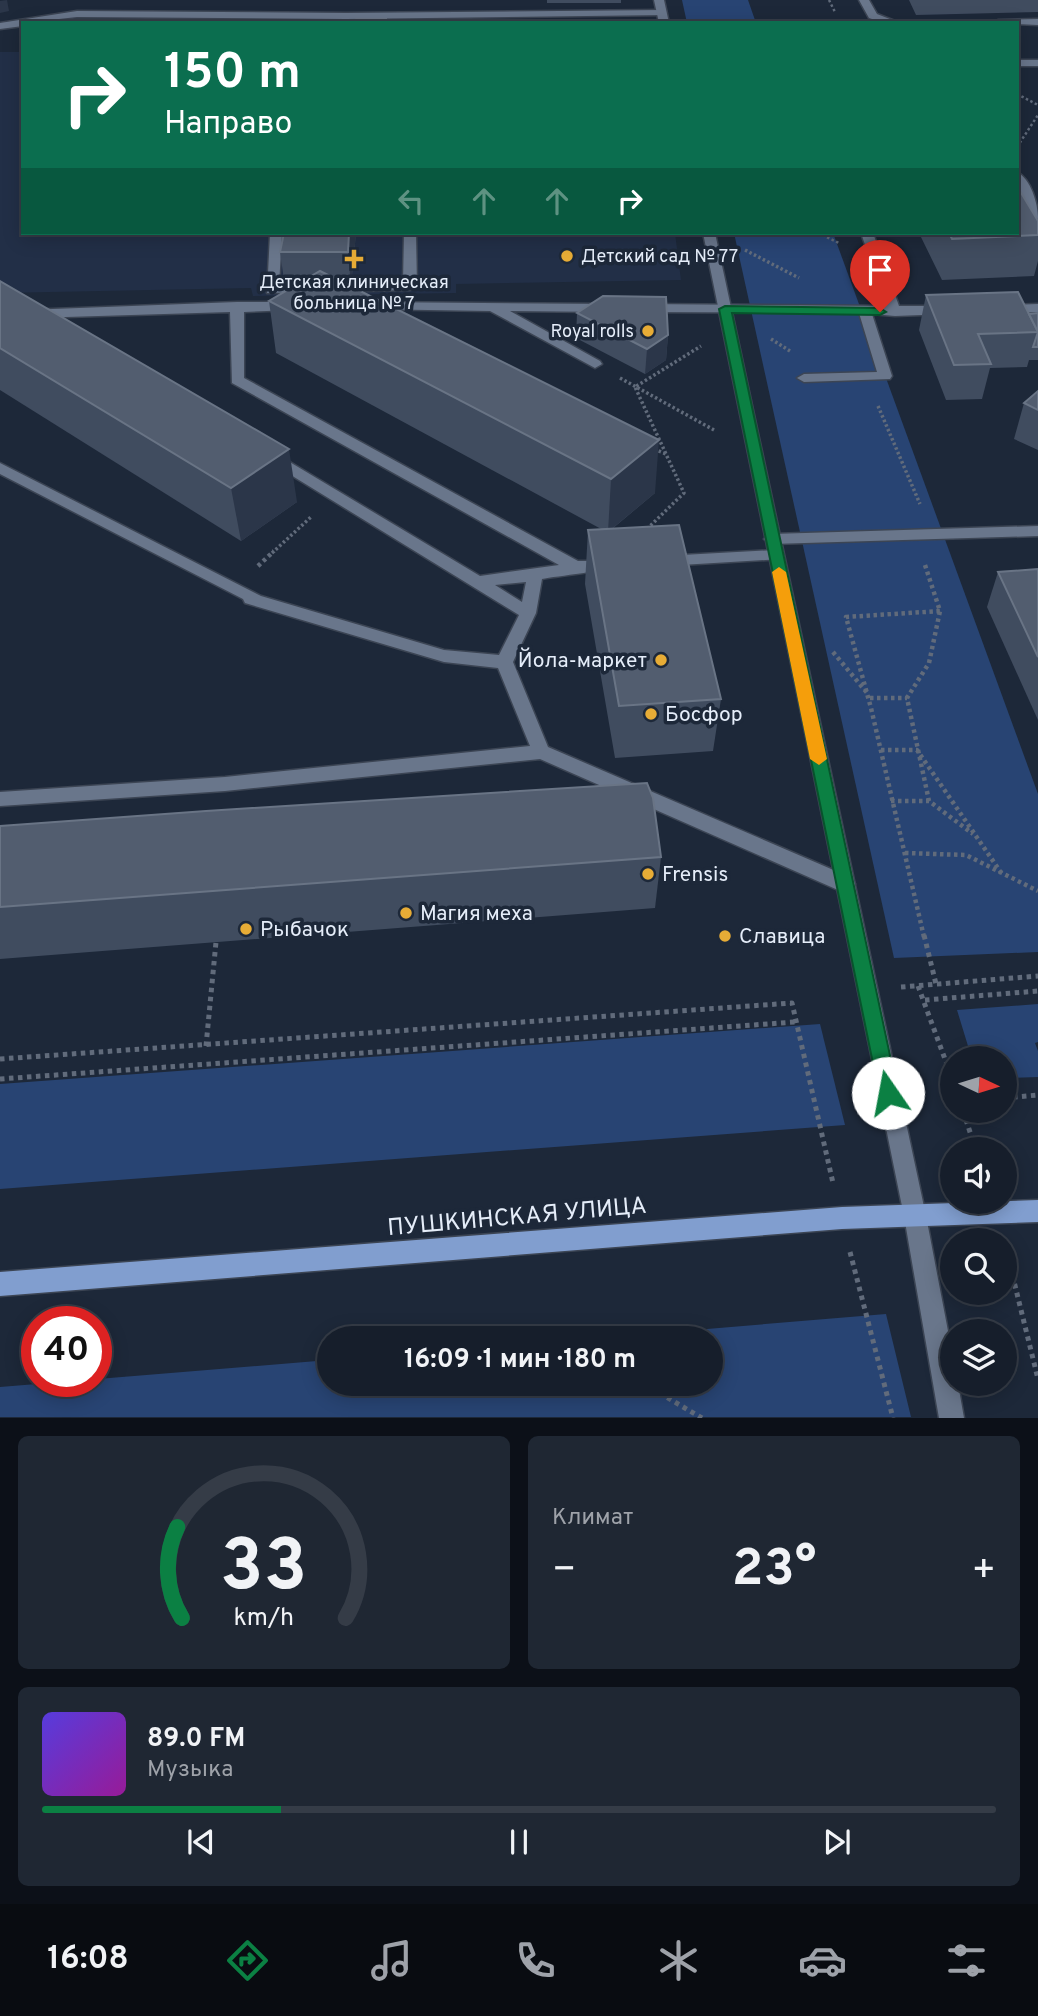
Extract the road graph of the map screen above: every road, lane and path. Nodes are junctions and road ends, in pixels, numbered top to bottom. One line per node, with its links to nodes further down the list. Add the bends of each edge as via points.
1 (535, 0): 5 (street)
2 (659, 0): 6 (street)
3 (864, 0): 9 (street, via 873,16)
4 (330, 5): 7 (street)
5 (536, 13): 6 (street); 7 (street)
6 (663, 18)
7 (346, 19): 8 (street, via 74,10)
8 (61, 20)
9 (889, 21)
10 (1019, 22): 11 (street)
11 (1038, 22)
12 (21, 24): 13 (street)
13 (0, 26)
14 (1038, 63): 15 (street)
15 (1019, 64)
16 (1019, 95): 17 (path)
17 (1038, 105)
18 (1038, 115): 19 (path)
19 (1019, 144)
20 (1019, 180): 21 (street)
21 (1038, 215)
22 (276, 235): 26 (street, via 272,290)
23 (410, 235): 26 (street)
24 (709, 235): 33 (street)
25 (868, 235): 37 (street)
26 (410, 286): 30 (street)
27 (237, 306): 28 (street); 38 (street); 60 (street, via 237,380)
28 (311, 306)
29 (361, 306): 30 (street)
30 (412, 307): 31 (street)
31 (493, 307): 33 (street); 43 (street)
32 (1038, 307): 34 (street)
33 (725, 309): 36 (street); 57 (street)
34 (986, 309)
35 (960, 310): 37 (street)
36 (865, 312): 37 (street); 44 (street, via 885,376)
37 (895, 312)
38 (35, 314): 39 (street); 40 (street)
39 (0, 316)
40 (59, 328)
41 (766, 336): 45 (path)
42 (701, 346): 47 (path)
43 (595, 364): 47 (path)
44 (866, 376): 45 (street); 56 (path)
45 (829, 377): 46 (street)
46 (804, 378)
47 (635, 387): 48 (path); 51 (path)
48 (714, 430)
49 (258, 449): 53 (street)
50 (654, 449): 51 (path)
51 (666, 454): 59 (path, via 684,493)
52 (0, 468): 63 (street)
53 (335, 496): 62 (street); 63 (path)
54 (1038, 531): 56 (street)
55 (912, 534): 56 (street); 57 (street); 64 (path)
56 (933, 534)
57 (774, 547): 58 (street); 79 (street)
58 (650, 562)
59 (618, 564): 60 (street)
60 (576, 567): 61 (street)
61 (535, 575): 62 (street); 65 (street)
62 (477, 582): 65 (street)
63 (234, 588): 67 (street, via 251,599 444,656)
64 (940, 611): 68 (path, via 846,617); 69 (path, via 929,663)
65 (528, 613): 67 (street)
66 (827, 644): 68 (path)
67 (504, 662): 72 (street)
68 (870, 698): 69 (path); 70 (path)
69 (907, 698): 71 (path)
70 (881, 750): 71 (path); 74 (path)
71 (917, 750): 75 (path); 76 (path)
72 (541, 752): 73 (street, via 225,784); 79 (street)
73 (0, 799)
74 (891, 801): 75 (path); 77 (path)
75 (929, 801): 76 (path)
76 (977, 837): 78 (path)
77 (905, 853): 78 (path, via 965,855); 83 (path)
78 (1002, 873): 80 (path)
79 (845, 884): 97 (street)
80 (1038, 891)
81 (216, 942): 90 (path)
82 (1038, 976): 83 (path)
83 (936, 984): 84 (path)
84 (918, 986): 85 (path); 87 (path)
85 (889, 988)
86 (1038, 991): 87 (path)
87 (925, 1000): 91 (path)
88 (792, 1003): 90 (path)
89 (795, 1022): 93 (path)
90 (206, 1046): 92 (path)
91 (941, 1046)
92 (0, 1059)
93 (0, 1079)
94 (1038, 1095): 95 (path)
95 (1017, 1097)
96 (1038, 1211): 97 (main road, ПУШКИНСКАЯ УЛИЦА)
97 (915, 1216): 98 (main road, ПУШКИНСКАЯ УЛИЦА); 103 (street)
98 (0, 1284)
99 (1017, 1294): 100 (path)
100 (1038, 1379)
101 (664, 1396): 102 (path)
102 (702, 1418)
103 (953, 1418)

